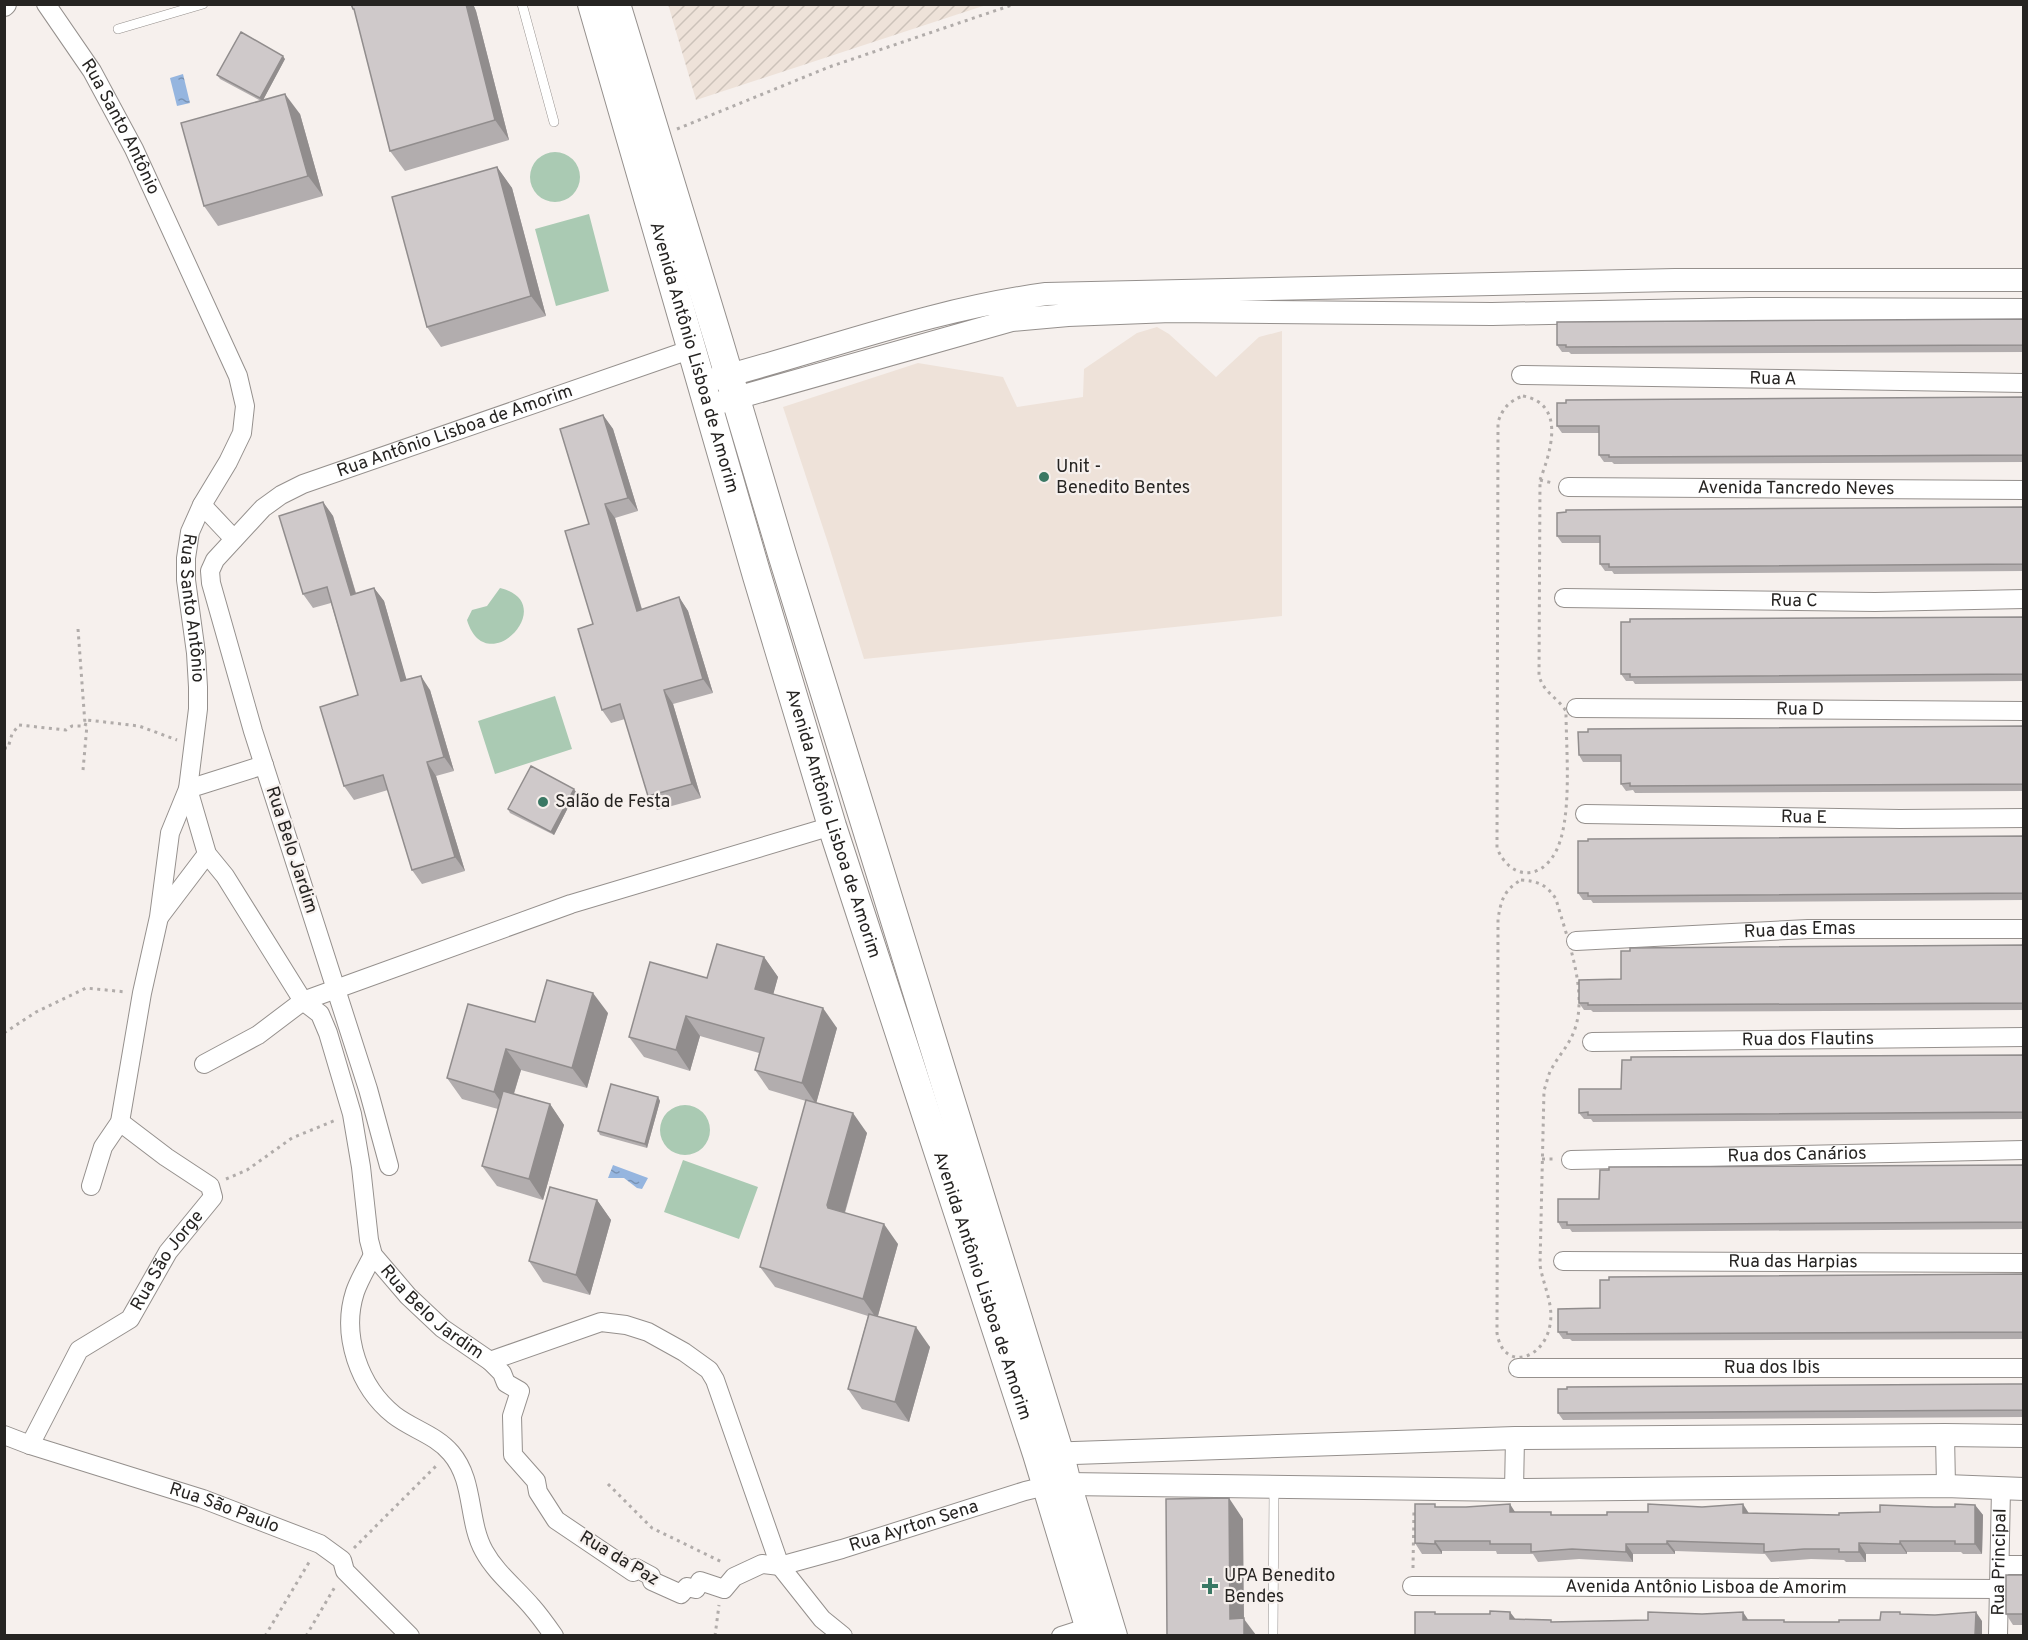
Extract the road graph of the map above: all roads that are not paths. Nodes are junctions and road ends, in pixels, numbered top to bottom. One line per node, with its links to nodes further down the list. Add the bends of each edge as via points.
1 (46, 4): 17 (street, Rua Santo Antônio, via 92,71 134,149 238,376 245,406 242,433)
2 (202, 4): 6 (lane)
3 (522, 4): 7 (lane)
4 (592, 4): 11 (main road, Avenida Antônio Lisboa de Amorim)
5 (616, 4): 14 (main road, Avenida Antônio Lisboa de Amorim, via 656,138)
6 (118, 29)
7 (554, 122)
8 (2024, 280): 9 (street, via 1675,280)
9 (1171, 301): 10 (street, via 1492,314 1750,309); 14 (street, via 1046,294 1020,297 924,318)
10 (2024, 310)
11 (692, 349): 14 (main road, Avenida Antônio Lisboa de Amorim); 18 (street, Rua Antônio Lisboa de Amorim, via 303,484 263,508)
12 (1521, 375): 13 (street, Rua A)
13 (2024, 383)
14 (718, 391): 27 (main road, Avenida Antônio Lisboa de Amorim, via 757,576); 53 (main road, Avenida Antônio Lisboa de Amorim)
15 (1568, 487): 16 (street, Avenida Tancredo Neves)
16 (2024, 490)
17 (202, 505): 18 (street); 24 (street, Rua Santo Antônio, via 190,532 186,558 198,687)
18 (234, 539): 23 (street, Rua Belo Jardim, via 214,560 211,583)
19 (1564, 598): 20 (street, Rua C, via 1875,602)
20 (2024, 599)
21 (1576, 708): 22 (street, Rua D)
22 (2024, 711)
23 (264, 765): 24 (street); 32 (street, Rua Belo Jardim)
24 (188, 789): 28 (street, Rua Belo Jardim); 29 (street, Rua Santo Antônio, via 170,833)
25 (1585, 814): 26 (street, Rua E)
26 (2024, 818)
27 (832, 826): 32 (street, via 571,904); 53 (main road, Avenida Antônio Lisboa de Amorim)
28 (207, 854): 29 (street); 33 (street, Rua Belo Jardim, via 225,876)
29 (159, 917): 37 (street, Rua Santo Antônio)
30 (2024, 929): 31 (street, Rua das Emas, via 1808,929)
31 (1572, 941)
32 (336, 989): 33 (street); 40 (street, Rua Belo Jardim)
33 (303, 1001): 36 (street, via 258,1035); 42 (street, Rua Belo Jardim, via 320,1014 351,1114)
34 (2024, 1037): 35 (street, Rua dos Flautins)
35 (1592, 1042)
36 (204, 1064)
37 (120, 1122): 41 (street, Rua Santo Antônio, via 103,1147); 52 (street, Rua São Jorge, via 210,1186 213,1197 168,1252 130,1319 79,1350)
38 (2024, 1150): 39 (street, Rua dos Canários)
39 (1571, 1160)
40 (389, 1166)
41 (91, 1186)
42 (374, 1255): 45 (street, Rua Belo Jardim, via 408,1296 442,1328); 66 (street, via 355,1292 349,1320 359,1369 375,1397 395,1416 451,1452 471,1497 474,1526 484,1551)
43 (1563, 1261): 44 (street, Rua das Harpias)
44 (2024, 1263)
45 (490, 1361): 61 (street, Rua Belo Jardim, via 601,1322 648,1332 684,1352 715,1380); 61 (street, Rua da Paz, via 506,1383 520,1391 512,1416 513,1455 536,1481 538,1492 556,1520 633,1572 636,1568 651,1576 652,1581 681,1594 687,1587 696,1590 700,1581 724,1589 734,1577 762,1564)
46 (1518, 1368): 47 (street, Rua dos Ibis)
47 (2024, 1368)
48 (4, 1435): 52 (street, Rua São Paulo)
49 (1945, 1435): 50 (street); 51 (street); 56 (street)
50 (2024, 1436)
51 (1515, 1438): 53 (street); 58 (street)
52 (30, 1446): 65 (street, Rua São Paulo, via 203,1499 320,1544)
53 (1048, 1454): 54 (main road, Avenida Antônio Lisboa de Amorim)
54 (1057, 1485): 55 (street); 61 (street, Rua Ayrton Sena, via 1025,1491); 64 (main road, Avenida Antônio Lisboa de Amorim)
55 (1274, 1486): 58 (street); 69 (lane)
56 (1946, 1486): 57 (street); 58 (street)
57 (2012, 1489): 59 (street, Rua Principal)
58 (1514, 1490)
59 (2000, 1565): 60 (street); 63 (street, Rua Principal)
60 (2024, 1565)
61 (780, 1566): 67 (street, Rua Belo Jardim, via 822,1619)
62 (1412, 1586): 63 (street, Avenida Antônio Lisboa de Amorim)
63 (2000, 1589): 70 (street, Rua Principal)
64 (1098, 1633): 68 (street)
65 (410, 1635)
66 (554, 1635)
67 (843, 1635)
68 (1061, 1635)
69 (1273, 1635)
70 (1998, 1635)

